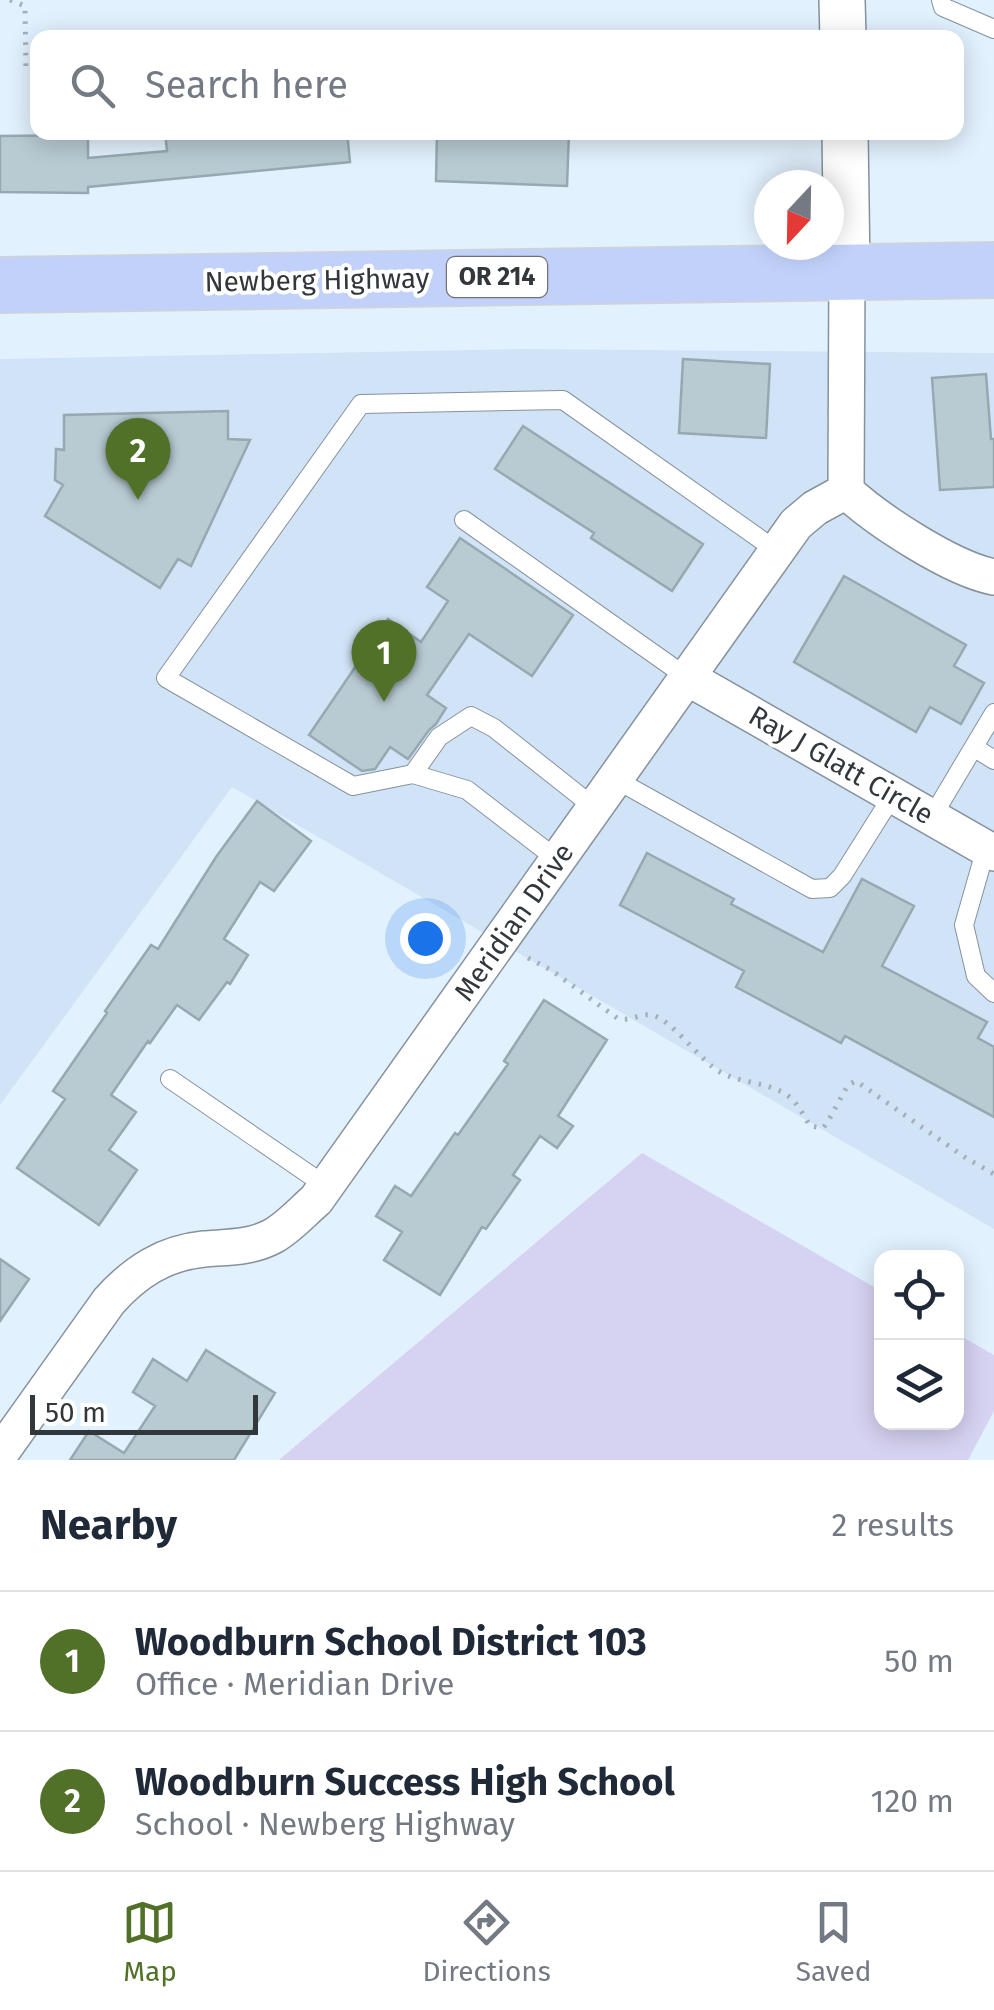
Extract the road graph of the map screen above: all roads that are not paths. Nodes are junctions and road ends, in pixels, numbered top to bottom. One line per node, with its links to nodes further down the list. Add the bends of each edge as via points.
1 (842, 0): 4 (street)
2 (942, 0): 3 (lane, via 943,7)
3 (994, 29)
4 (843, 30)
5 (844, 140): 7 (street)
6 (994, 270): 7 (main road, Newberg Highway / OR 214)
7 (846, 272): 8 (main road, Newberg Highway / OR 214); 9 (street)
8 (0, 285)
9 (846, 491): 11 (street, Meridian Drive, via 796,524); 12 (street, via 917,541)
10 (464, 520): 13 (lane)
11 (777, 551): 13 (street, Meridian Drive); 17 (lane, via 563,400 361,404 166,678 353,786)
12 (994, 576)
13 (688, 678): 18 (street, Meridian Drive); 19 (street, Ray J Glatt Circle)
14 (994, 713): 15 (lane)
15 (975, 748): 16 (lane); 21 (lane)
16 (994, 760)
17 (412, 774): 20 (lane, via 439,737 471,716); 23 (lane, via 467,790)
18 (615, 779): 19 (lane, via 812,889 830,888 842,876); 20 (street, Meridian Drive)
19 (892, 795): 21 (street, Ray J Glatt Circle)
20 (595, 808): 23 (street, Meridian Drive)
21 (932, 817): 22 (street, Ray J Glatt Circle)
22 (990, 851): 24 (lane, via 964,925 976,976)
23 (553, 866): 26 (street, Meridian Drive)
24 (994, 993)
25 (170, 1079): 26 (lane)
26 (326, 1186): 27 (street, Meridian Drive, via 277,1234 236,1248 163,1258 126,1282)
27 (0, 1454)

